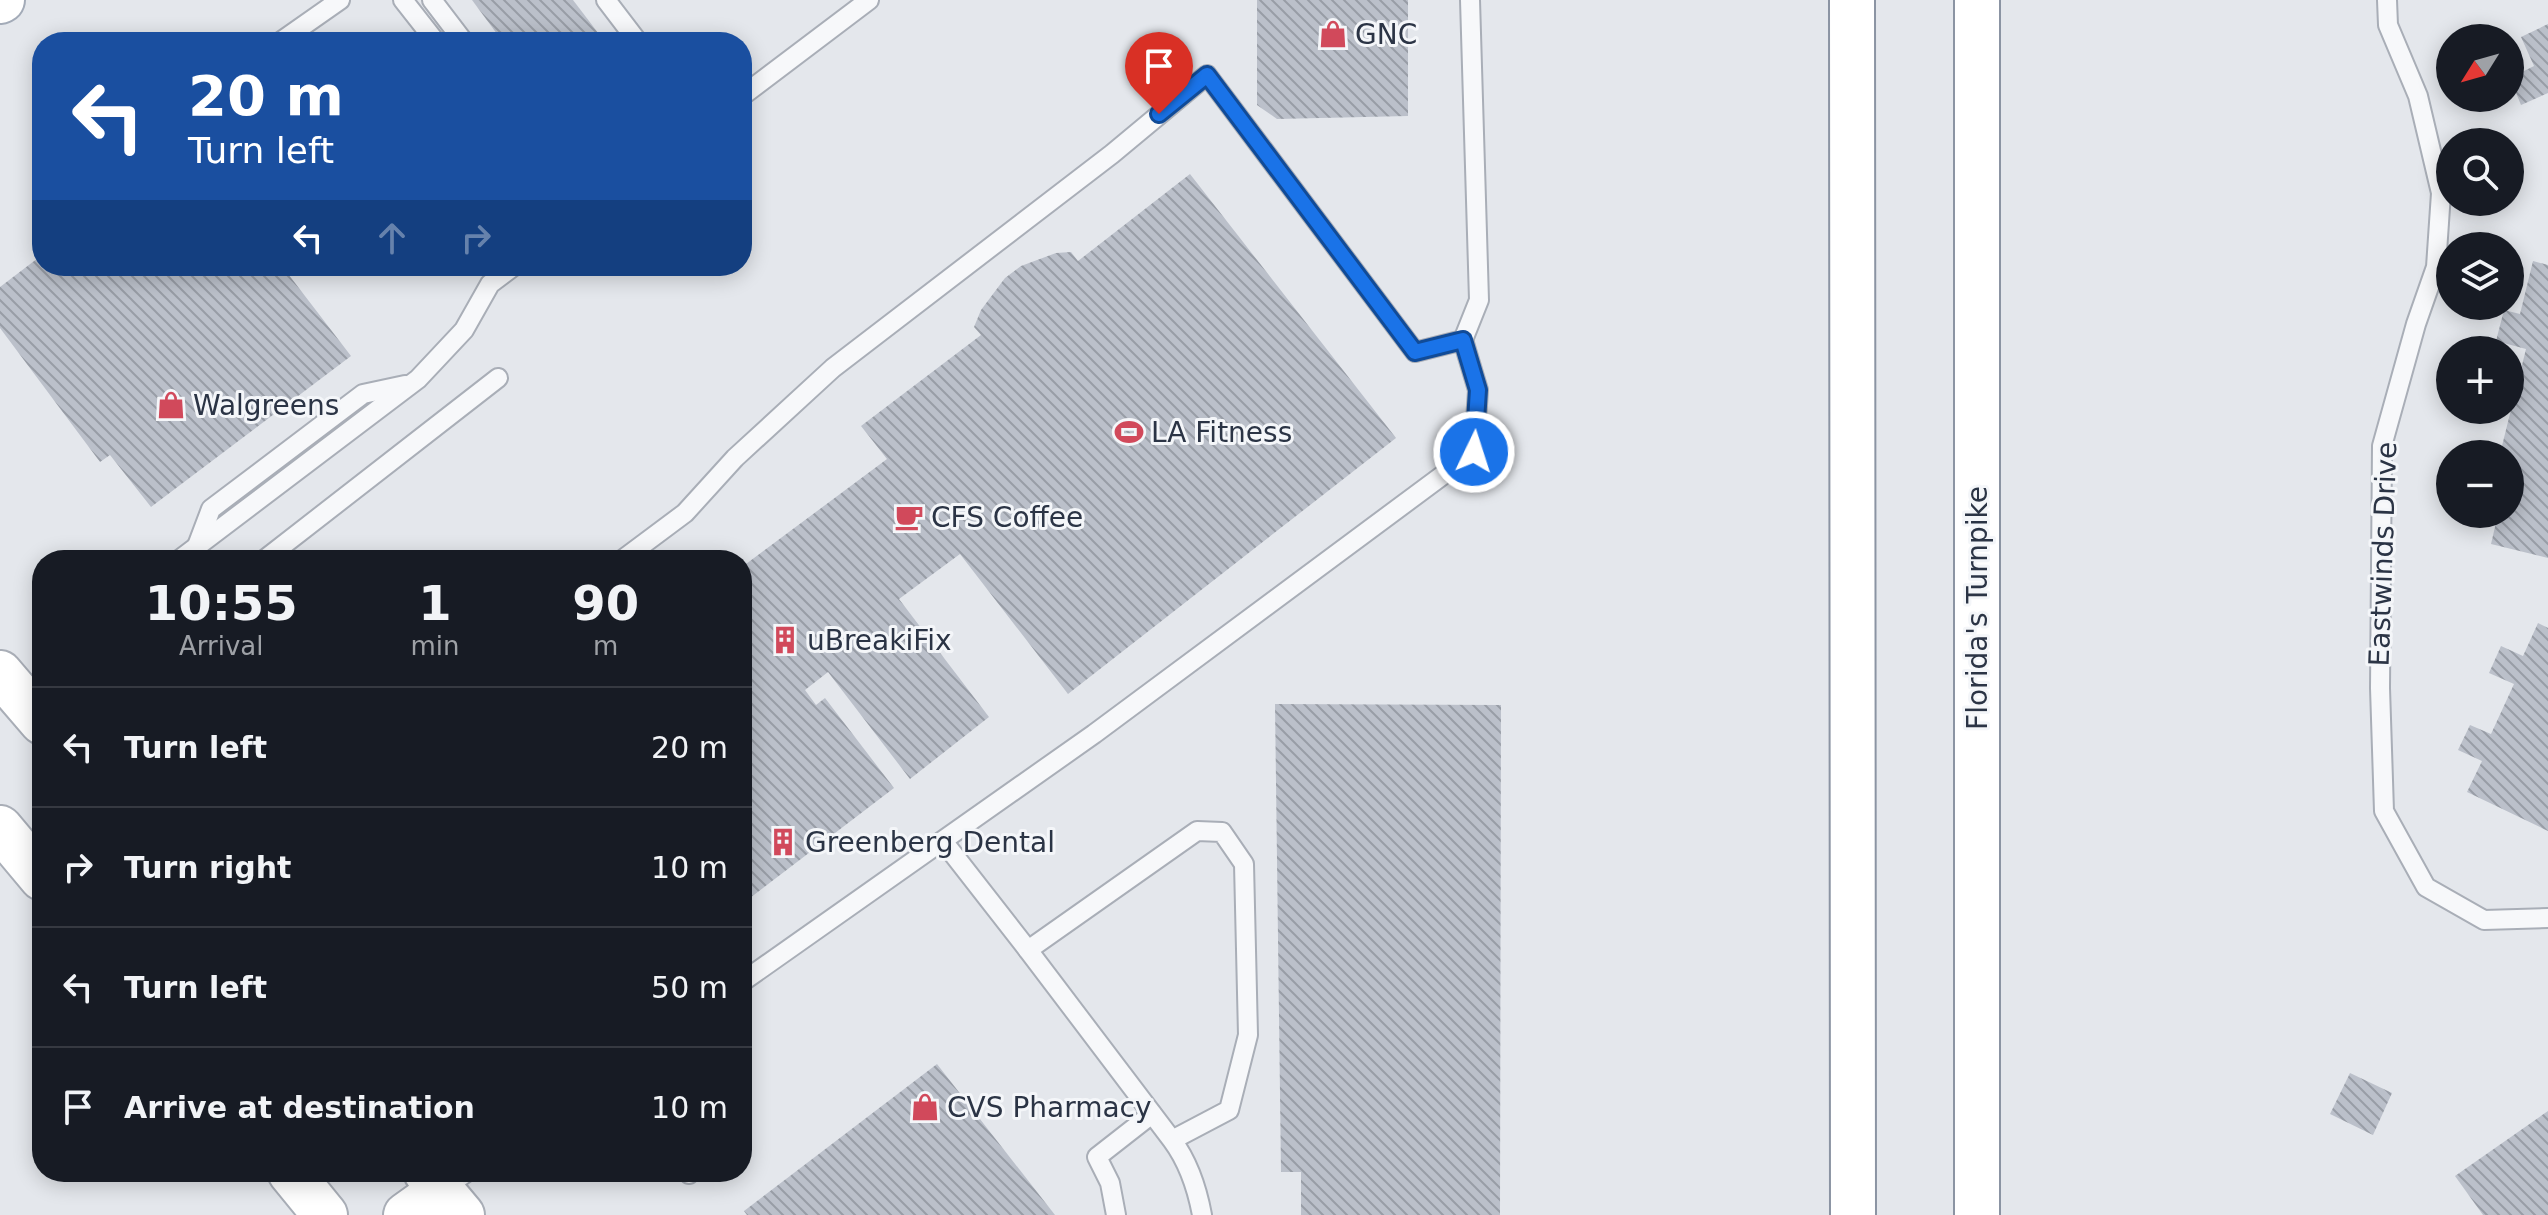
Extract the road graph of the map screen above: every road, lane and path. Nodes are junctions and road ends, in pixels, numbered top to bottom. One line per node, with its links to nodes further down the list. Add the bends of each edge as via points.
1 (340, 0): 10 (lane)
2 (403, 0): 11 (lane)
3 (432, 0): 12 (lane)
4 (606, 0): 13 (lane)
5 (869, 0): 14 (lane)
6 (1470, 0): 16 (lane, via 1479,300)
7 (1852, 0): 37 (main road)
8 (1977, 0): 38 (main road, Florida's Turnpike)
9 (2387, 0): 26 (lane, Eastwinds Drive, via 2388,25 2418,96 2441,193 2436,267 2382,446 2384,811 2426,887 2484,920)
10 (294, 32)
11 (428, 32)
12 (456, 32)
13 (630, 32)
14 (752, 88)
15 (501, 276): 18 (lane, via 490,284 464,330 410,384)
16 (1463, 340): 20 (lane, via 1415,352 1207,75 833,368 735,458 685,513); 24 (lane, via 1478,390 1474,452)
17 (498, 378): 19 (lane)
18 (192, 550)
19 (277, 550)
20 (635, 550)
21 (0, 673): 22 (main road)
22 (32, 710)
23 (0, 828): 25 (main road)
24 (943, 841): 27 (lane); 28 (lane)
25 (32, 866)
26 (2548, 918)
27 (1028, 950): 29 (lane); 30 (lane, via 1197,831 1222,832 1244,864 1248,1035 1229,1110)
28 (752, 975)
29 (1152, 1114): 30 (lane); 35 (lane, via 1097,1157 1110,1183)
30 (1172, 1140): 36 (lane, via 1197,1187)
31 (298, 1182): 33 (main road)
32 (449, 1187): 34 (main road)
33 (325, 1215)
34 (406, 1215)
35 (1116, 1215)
36 (1202, 1215)
37 (1853, 1215)
38 (1977, 1215)

